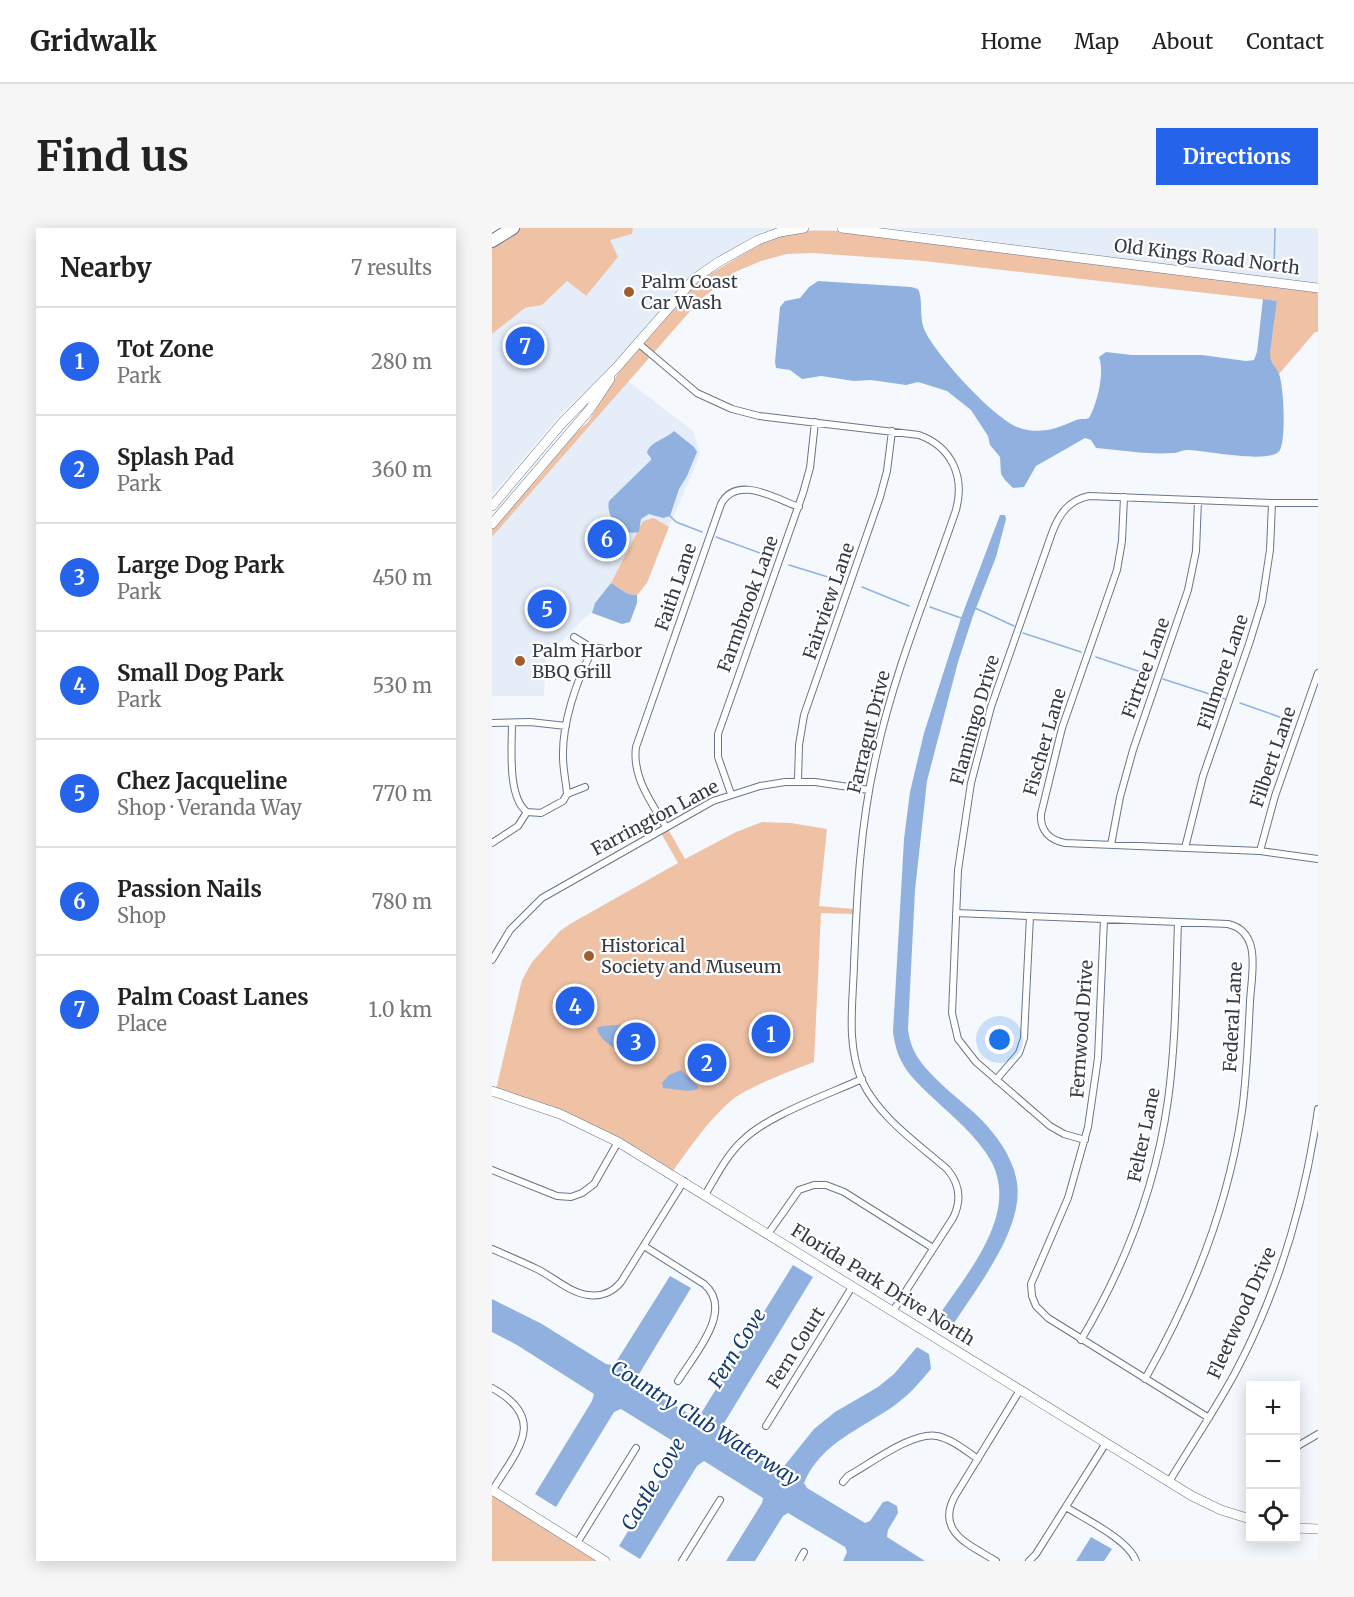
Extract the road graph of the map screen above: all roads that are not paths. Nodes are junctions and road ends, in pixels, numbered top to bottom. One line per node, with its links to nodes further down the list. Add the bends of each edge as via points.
1 (513, 228): 4 (highway)
2 (804, 228): 6 (street, via 766,237 709,268)
3 (842, 228): 5 (street, Old Kings Road North)
4 (492, 241)
5 (1318, 288)
6 (638, 343): 7 (street); 8 (street, Farragut Drive, via 686,385 722,406 759,416)
7 (617, 367): 10 (street, via 562,423); 18 (street, via 590,409)
8 (815, 422): 9 (street, Farragut Drive); 16 (street, Farmbrook Lane, via 810,468)
9 (892, 431): 26 (street, Fairview Lane, via 880,497 804,715); 28 (street, Farragut Drive, via 919,435 939,446 955,467 959,492 895,684)
10 (514, 481): 15 (street); 17 (street, via 512,495)
11 (1124, 496): 12 (street, Flamingo Drive); 34 (street, Fischer Lane, via 1122,541 1115,576 1059,737 1041,817 1044,831 1056,841); 38 (street, Flamingo Drive, via 1079,499 1064,510 1055,526 976,761 962,839)
12 (1198, 500): 13 (street, Flamingo Drive); 34 (street, Firtree Lane, via 1196,551 1188,590 1133,750)
13 (1272, 503): 14 (street, Flamingo Drive); 35 (street, Fillmore Lane, via 1262,602 1203,776)
14 (1318, 503)
15 (492, 506)
16 (799, 507): 30 (street, Farmbrook Lane, via 718,734 718,757); 32 (street, Faith Lane, via 743,489 731,492 721,504 636,747 638,776)
17 (492, 517)
18 (492, 524)
19 (574, 637): 21 (street, via 587,645)
20 (615, 652): 21 (street, via 599,648)
21 (591, 653): 25 (street, via 576,686)
22 (1318, 673): 36 (street, Filbert Lane, via 1277,787)
23 (492, 723): 24 (street)
24 (512, 723): 25 (street); 31 (street, via 514,782 519,803)
25 (566, 726): 29 (street, via 562,759)
26 (798, 781): 28 (street, Farrington Lane); 30 (street, Farrington Lane)
27 (585, 787): 29 (street)
28 (869, 790): 43 (street, Farragut Drive, via 858,878 852,1032 854,1057)
29 (567, 794): 31 (street, via 543,812)
30 (731, 794): 32 (street, Farrington Lane)
31 (527, 813): 33 (street, via 518,826)
32 (666, 827): 42 (street, Farrington Lane, via 542,898 510,930)
33 (492, 843)
34 (1110, 845): 35 (street, Fischer Lane)
35 (1185, 848): 36 (street, Fischer Lane)
36 (1260, 851): 37 (street, Fischer Lane)
37 (1318, 859)
38 (956, 913): 39 (street, Federal Lane); 44 (street, Flamingo Drive, via 953,1024 967,1052)
39 (1030, 916): 40 (street, Federal Lane); 44 (street, via 1024,1038 1019,1053)
40 (1104, 919): 41 (street, Federal Lane); 47 (street, Fernwood Drive, via 1098,1058)
41 (1178, 922): 58 (street, Felter Lane, via 1171,1070 1157,1157 1131,1240); 59 (street, Federal Lane, via 1231,924 1250,939 1246,1073 1233,1161 1213,1234 1180,1315)
42 (492, 960)
43 (862, 1079): 51 (street, via 755,1130 734,1150); 54 (street, Farragut Drive, via 880,1109 946,1169 957,1185 957,1209)
44 (996, 1080): 47 (street, Flamingo Drive, via 1050,1126)
45 (492, 1091): 48 (street, Florida Park Drive North, via 560,1114)
46 (1318, 1109): 63 (street, Fleetwood Drive, via 1302,1195 1279,1273 1245,1352)
47 (1085, 1140): 58 (street, Fernwood Drive, via 1061,1216 1032,1280 1031,1292 1044,1316)
48 (618, 1142): 49 (street, via 596,1182 573,1197 557,1196); 50 (street, Florida Park Drive North)
49 (492, 1170)
50 (684, 1181): 51 (street, Florida Park Drive North); 53 (street)
51 (705, 1195): 52 (street, Florida Park Drive North)
52 (768, 1234): 54 (street, via 799,1190 826,1185 844,1192); 56 (street, Florida Park Drive North)
53 (644, 1246): 55 (street, via 618,1286 596,1296 579,1293); 60 (street, via 704,1284 716,1303 711,1328)
54 (933, 1248): 57 (street, Farragut Drive)
55 (492, 1249)
56 (852, 1287): 57 (street, Florida Park Drive North); 64 (street, Fern Court)
57 (893, 1311): 62 (street, Florida Park Drive North)
58 (1081, 1340): 59 (street)
59 (1145, 1379): 63 (street)
60 (678, 1381)
61 (492, 1388): 72 (street, via 516,1405 525,1428 519,1448)
62 (1020, 1390): 66 (street, Florida Park Drive North); 69 (street)
63 (1209, 1418): 71 (street, Fleetwood Drive)
64 (766, 1426)
65 (1318, 1434): 67 (street)
66 (1106, 1443): 71 (street, Florida Park Drive North); 74 (street)
67 (1300, 1445)
68 (636, 1448): 78 (street)
69 (978, 1459): 70 (street, via 942,1438 924,1436); 83 (street, via 952,1502 949,1518 959,1538)
70 (843, 1482)
71 (1169, 1482): 75 (street, Florida Park Drive North, via 1211,1505)
72 (492, 1491): 78 (street)
73 (720, 1500): 81 (street)
74 (1066, 1508): 84 (street); 85 (street, via 1122,1543)
75 (1246, 1517)
76 (1300, 1528): 77 (street)
77 (1318, 1529)
78 (576, 1543): 80 (street)
79 (804, 1552): 82 (street)
80 (605, 1561)
81 (682, 1561)
82 (799, 1561)
83 (996, 1561)
84 (1029, 1561)
85 (1136, 1561)

